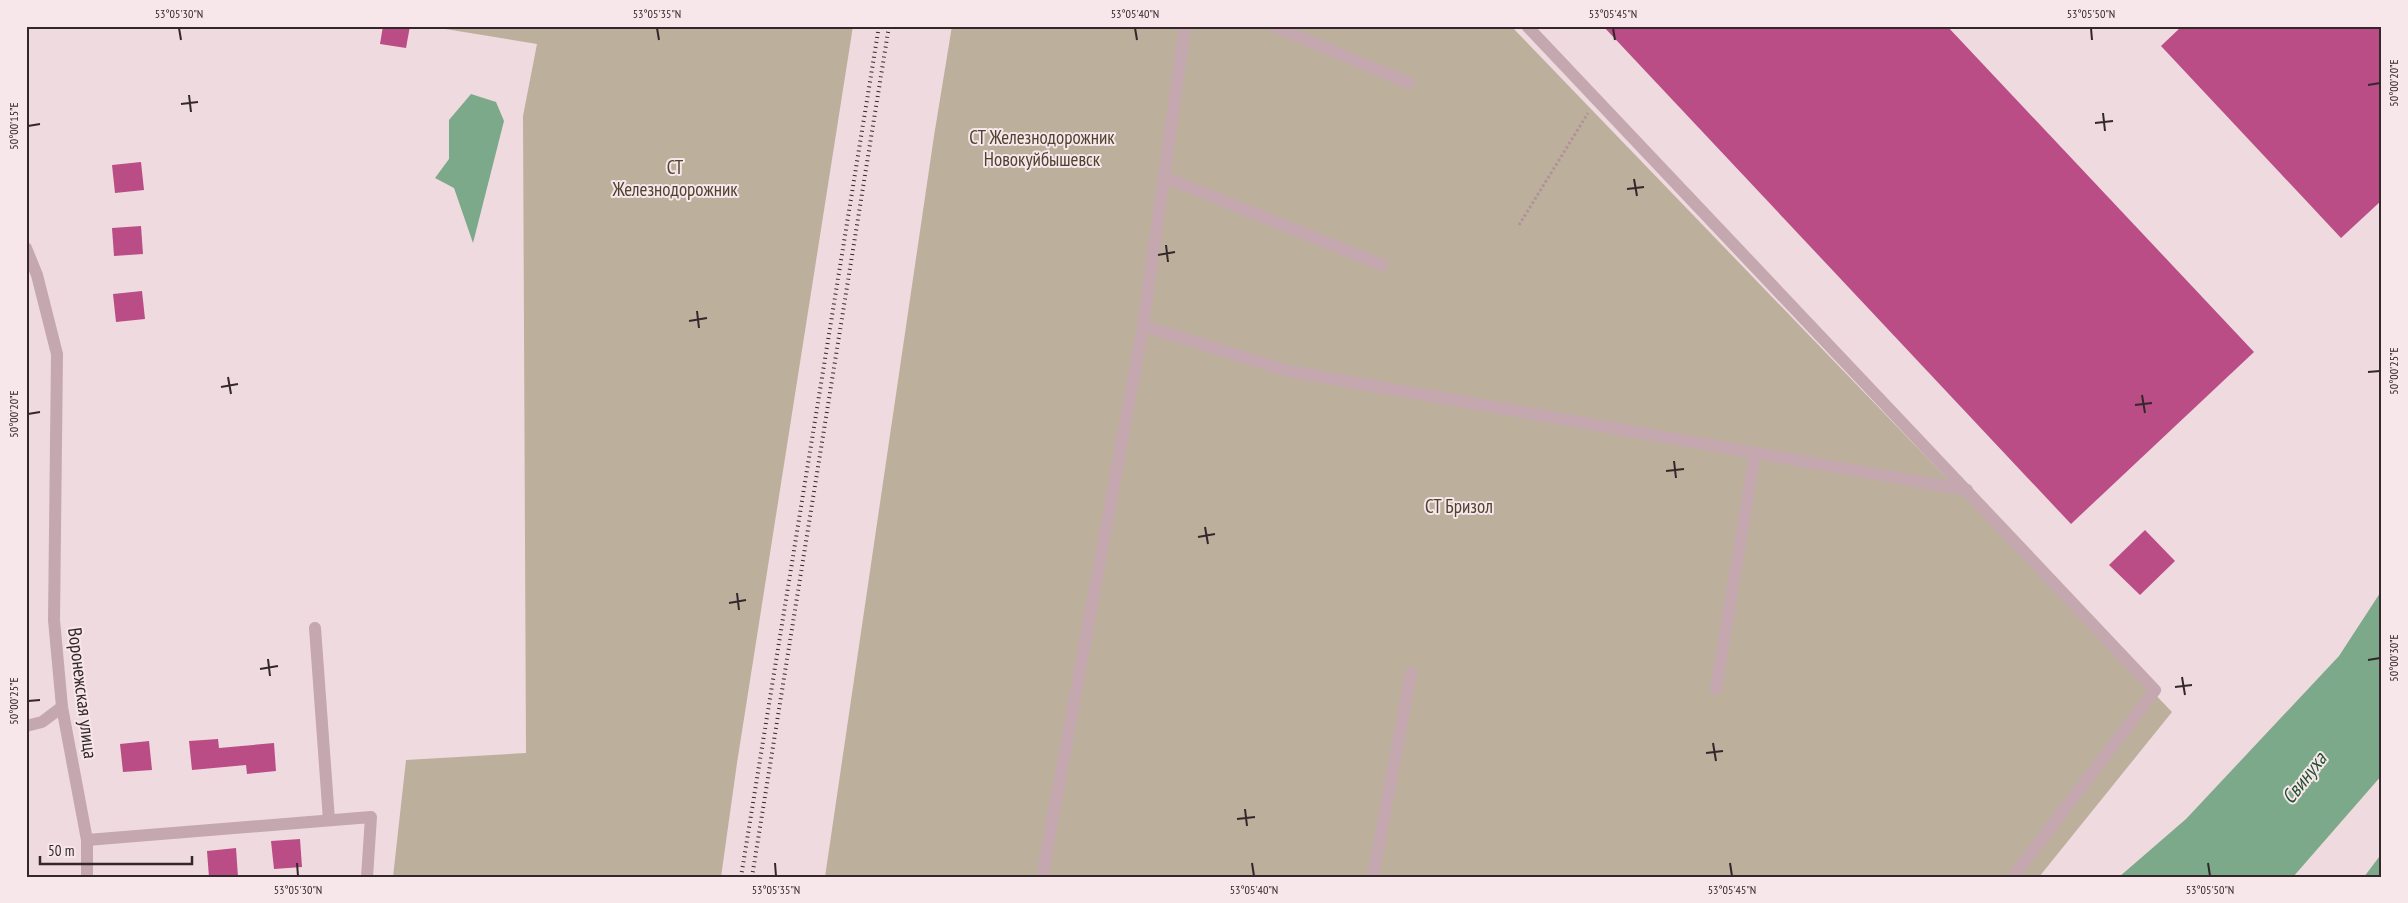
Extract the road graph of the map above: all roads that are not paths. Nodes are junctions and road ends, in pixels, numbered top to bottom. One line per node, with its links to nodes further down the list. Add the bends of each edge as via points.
1 (1186, 26): 5 (street)
2 (1273, 26): 4 (street)
3 (1527, 26): 10 (street)
4 (1409, 83)
5 (1164, 177): 7 (street); 8 (street)
6 (26, 248): 14 (street, Воронежская улица, via 37,274 57,354 54,620)
7 (1382, 265)
8 (1143, 326): 9 (street, via 1288,371); 20 (street)
9 (1755, 453): 10 (street); 13 (street)
10 (1967, 490): 22 (street, via 2155,690)
11 (315, 628): 16 (street)
12 (1411, 673): 21 (street)
13 (1716, 689)
14 (62, 707): 15 (street, via 42,722); 17 (street, Воронежская улица)
15 (26, 726)
16 (329, 820): 17 (street); 19 (street, via 371,817)
17 (87, 840): 18 (street, Воронежская улица)
18 (87, 877)
19 (367, 877)
20 (1042, 877)
21 (1373, 877)
22 (2013, 877)

